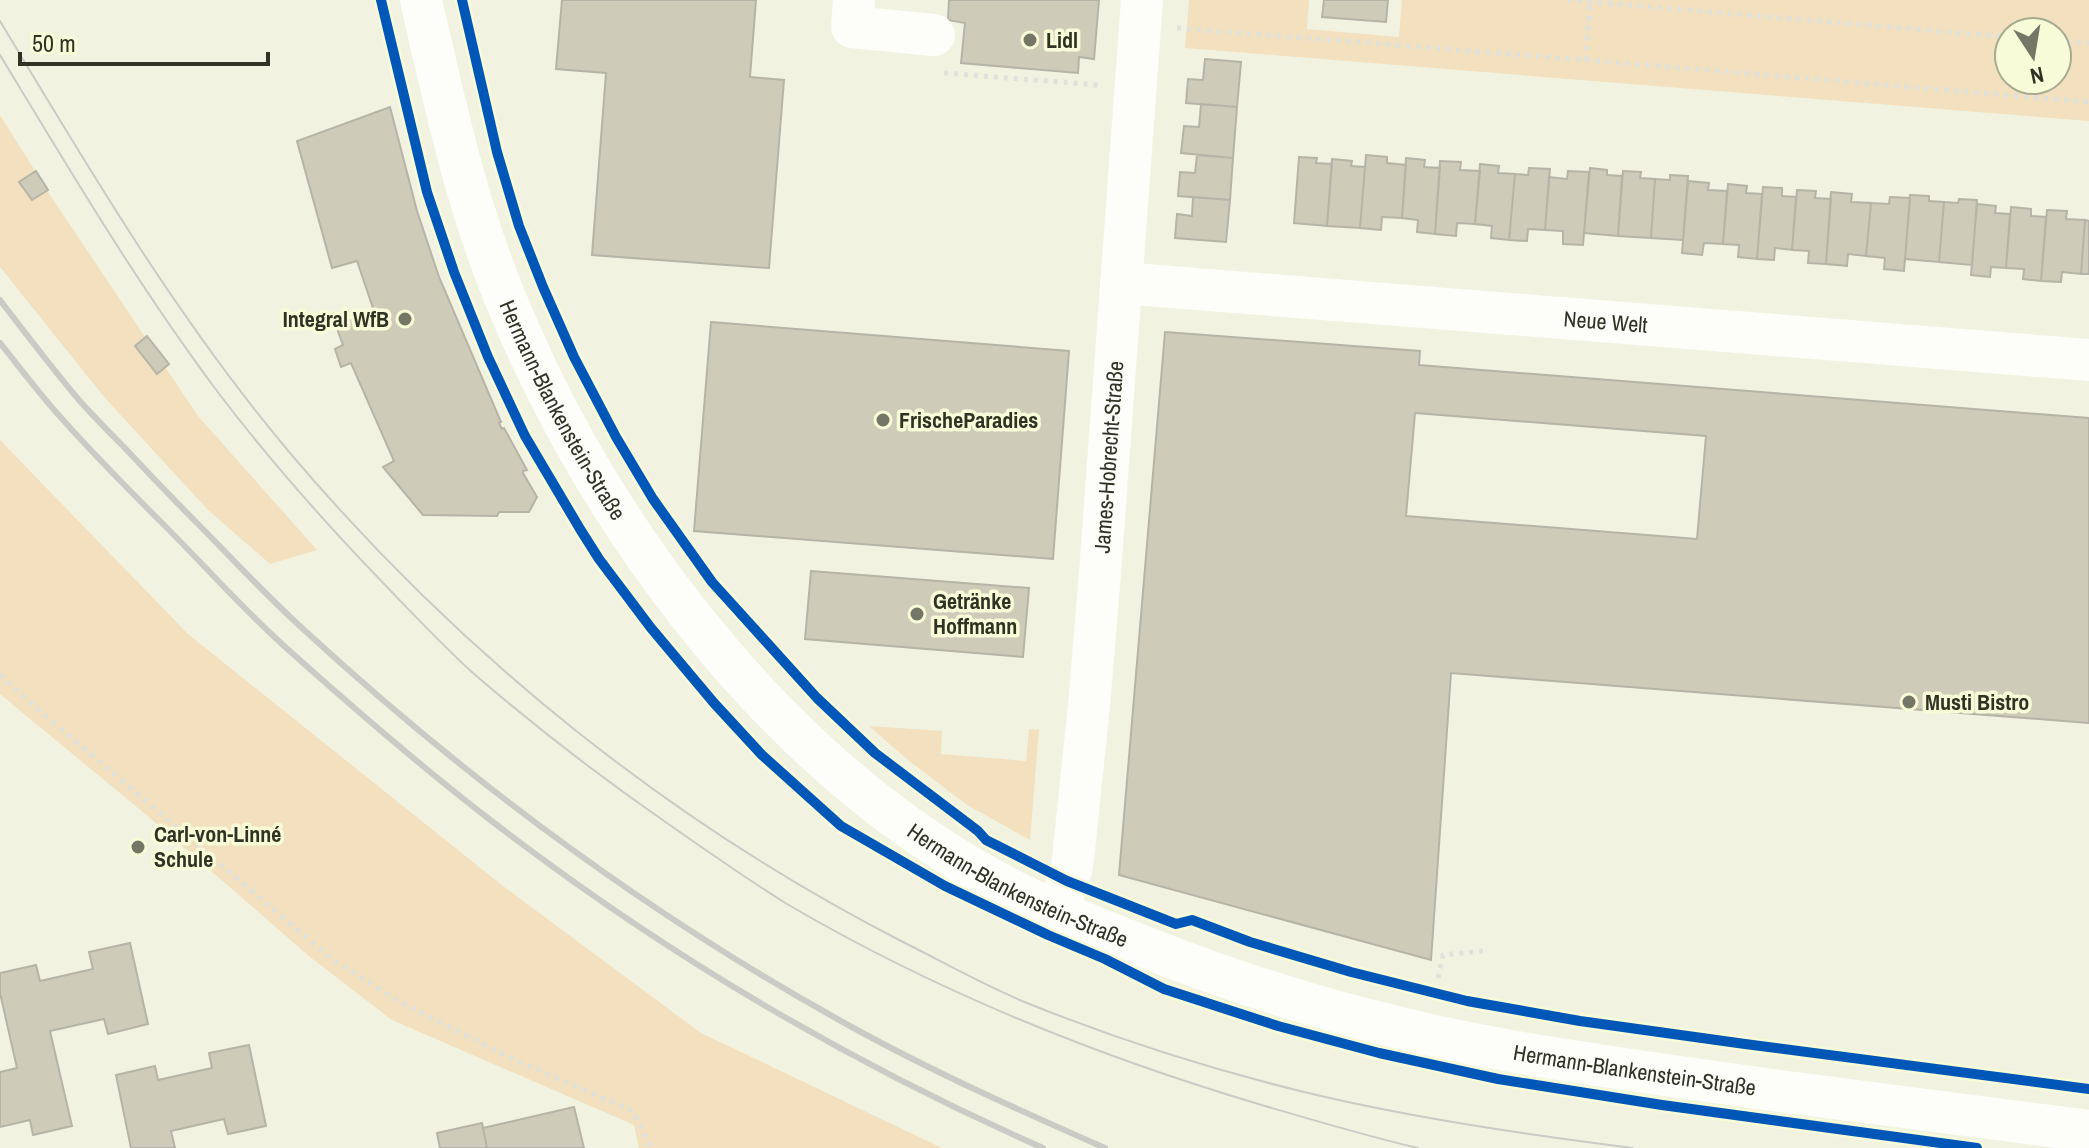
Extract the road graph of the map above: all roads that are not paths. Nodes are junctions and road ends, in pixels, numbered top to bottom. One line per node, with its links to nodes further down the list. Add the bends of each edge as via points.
1 (421, 0): 7 (street, Hermann-Blankenstein-Straße, via 462,167 506,300 542,381 603,491 685,611 782,721 880,806 972,869)
2 (854, 0): 4 (street, via 852,27)
3 (1142, 0): 5 (street, James-Hobrecht-Straße)
4 (939, 54)
5 (1121, 283): 6 (street, Neue Welt); 7 (street, James-Hobrecht-Straße, via 1089,706 1072,868)
6 (2089, 360)
7 (1057, 913): 8 (street, Hermann-Blankenstein-Straße, via 1264,989 1512,1052)
8 (2089, 1131)

